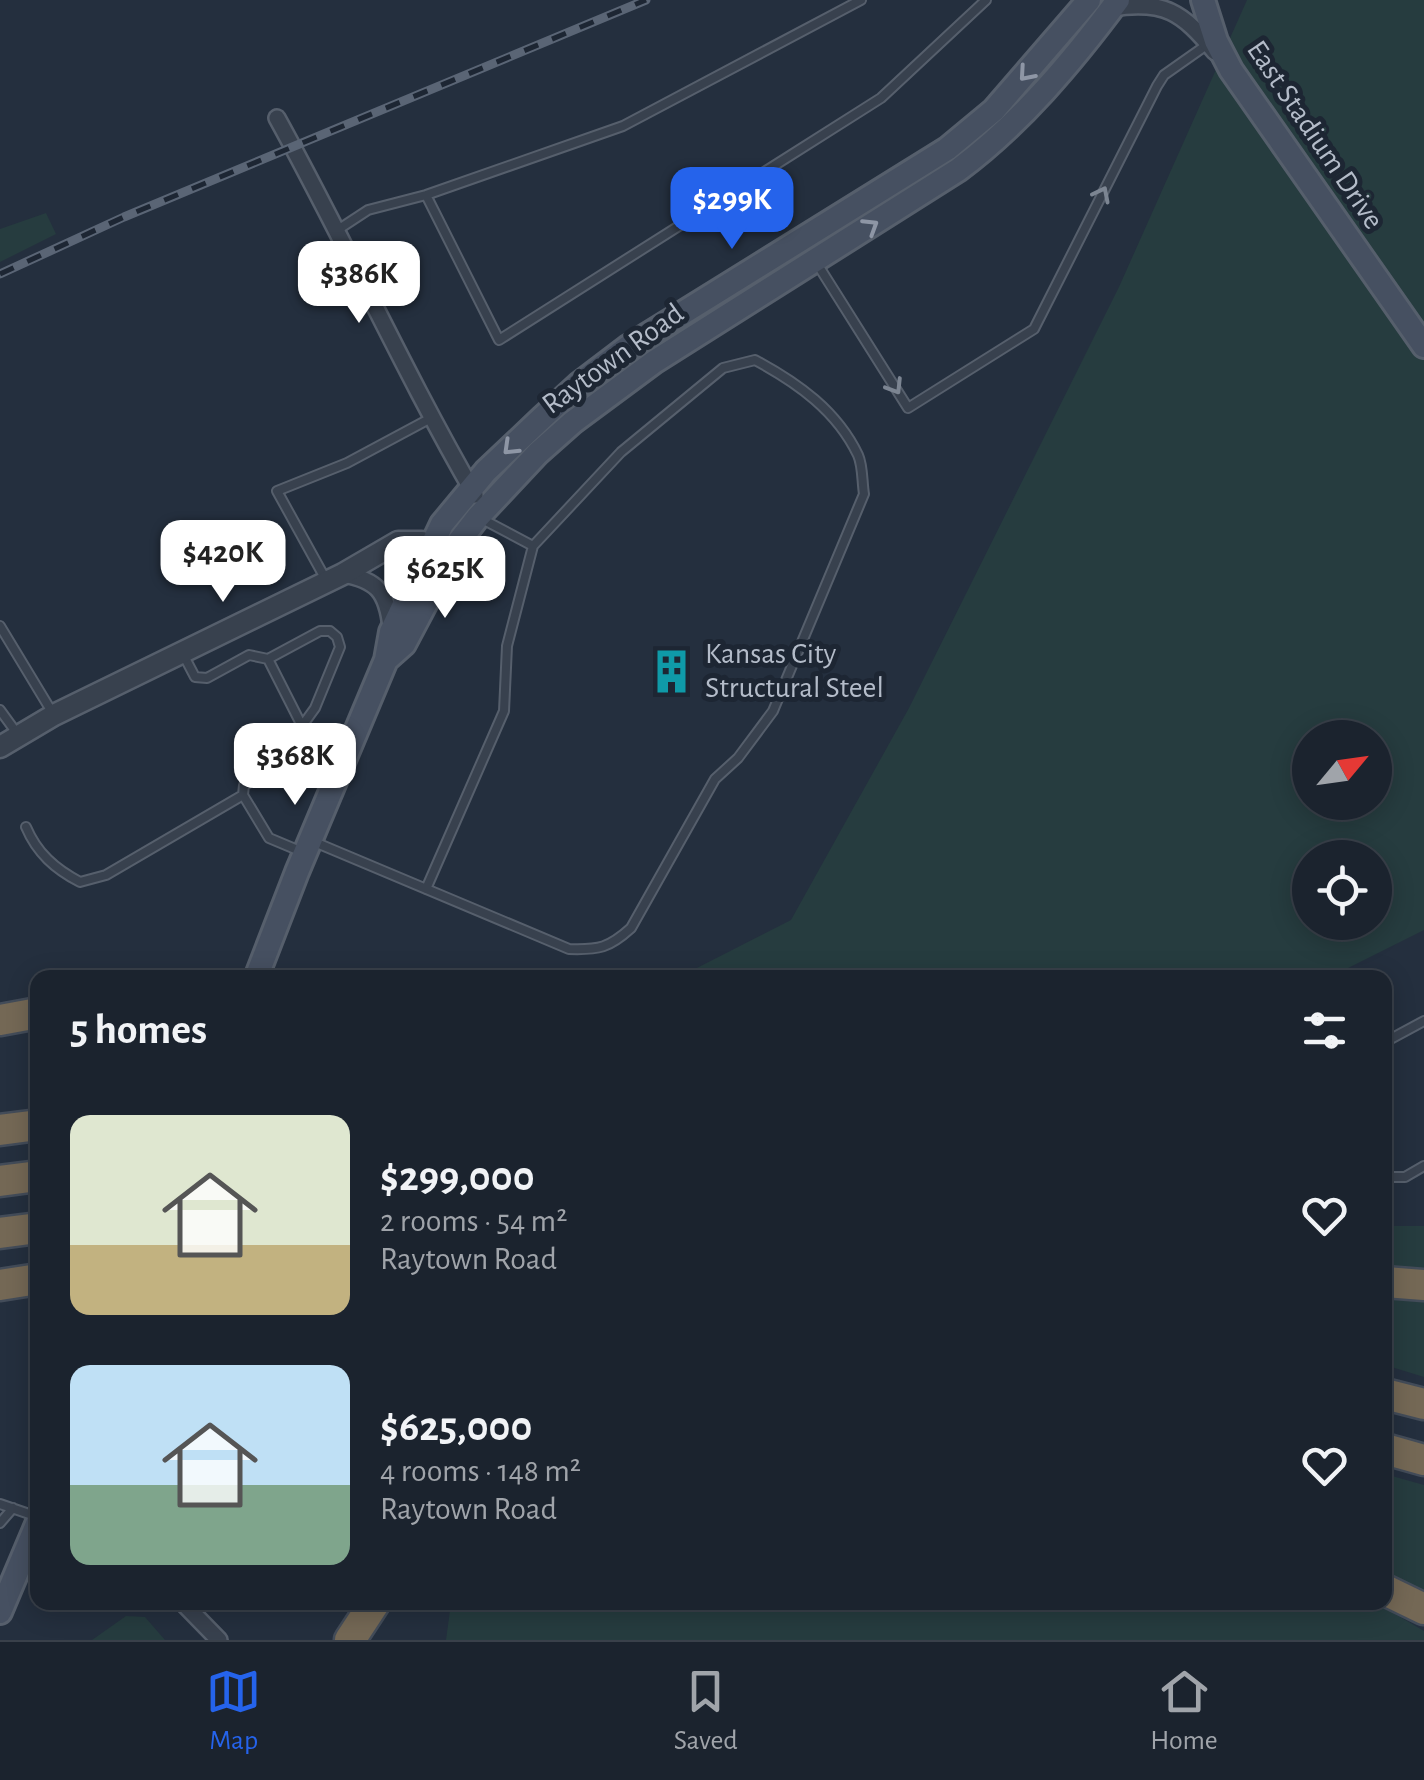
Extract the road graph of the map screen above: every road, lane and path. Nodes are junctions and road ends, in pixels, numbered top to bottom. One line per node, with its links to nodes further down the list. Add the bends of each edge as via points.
1 (861, 0): 10 (lane, via 622,126)
2 (986, 0): 10 (lane, via 881,98 499,340)
3 (1089, 0): 9 (main road, Raytown Road, one-way to 9)
4 (1203, 0): 7 (main road, East Stadium Drive)
5 (1115, 4): 6 (street, Raytown Road, via 1166,8); 9 (main road, Raytown Road, via 1020,117)
6 (1208, 44): 7 (street, Raytown Road); 12 (lane, one-way to 6, via 908,408 1034,329 1157,86)
7 (1231, 70): 15 (main road, East Stadium Drive)
8 (278, 118): 11 (street)
9 (954, 158): 12 (main road, Raytown Road, one-way to 9); 13 (main road, Raytown Road)
10 (426, 194): 11 (lane, via 368,210)
11 (336, 230): 16 (street)
12 (815, 260): 14 (main road, Raytown Road)
13 (718, 291): 14 (main road); 17 (main road, Raytown Road, one-way to 17, via 578,385)
14 (730, 313): 18 (main road, Raytown Road, via 604,397)
15 (1424, 346)
16 (431, 418): 17 (street); 21 (lane, via 277,491)
17 (471, 488): 18 (street); 20 (main road, Raytown Road, via 448,516)
18 (481, 514): 19 (lane); 20 (main road, Raytown Road)
19 (533, 546): 36 (lane, via 507,646 504,712); 36 (lane, via 622,452 723,368 755,360 785,376 829,411 860,458 864,494 773,711 714,779 631,928 598,950 570,949)
20 (440, 552): 21 (street, via 422,542 398,542); 23 (main road, Raytown Road); 26 (main road, Raytown Road, via 404,644)
21 (335, 578): 23 (street, via 365,578 378,589); 24 (street)
22 (0, 626): 28 (lane)
23 (391, 632): 26 (main road, Raytown Road)
24 (182, 653): 25 (lane, via 194,678 208,678 249,655); 28 (street)
25 (268, 659): 29 (lane); 29 (lane, via 320,631 337,637 340,647)
26 (386, 660): 32 (main road, Raytown Road)
27 (0, 710): 30 (lane)
28 (54, 716): 30 (street)
29 (302, 726): 32 (lane); 33 (lane, via 296,760 244,785)
30 (19, 736): 31 (street)
31 (0, 747)
32 (349, 747): 35 (main road, Raytown Road)
33 (243, 796): 34 (lane, via 106,875 80,882 34,846); 35 (lane, via 269,838)
34 (26, 827)
35 (307, 847): 36 (lane); 37 (main road, Raytown Road)
36 (426, 889)
37 (259, 970)
38 (30, 1014): 39 (highway)
39 (0, 1020)
40 (1424, 1021): 41 (lane)
41 (1392, 1038)
42 (30, 1125): 43 (highway)
43 (0, 1130)
44 (1424, 1166): 46 (lane)
45 (30, 1177): 47 (highway)
46 (1392, 1177)
47 (0, 1181)
48 (30, 1229): 49 (highway)
49 (0, 1233)
50 (30, 1280): 52 (highway)
51 (1392, 1283): 53 (highway)
52 (0, 1285)
53 (1424, 1285)
54 (1392, 1396): 55 (highway)
55 (1424, 1404)
56 (1392, 1451): 57 (highway)
57 (1424, 1460)
58 (0, 1504): 59 (lane)
59 (13, 1508): 60 (lane); 61 (lane)
60 (30, 1521)
61 (0, 1523)
62 (30, 1540): 67 (main road)
63 (1392, 1593): 64 (highway)
64 (1424, 1608)
65 (190, 1610): 68 (street)
66 (371, 1610): 69 (highway)
67 (0, 1612)
68 (218, 1640)
69 (350, 1640)

